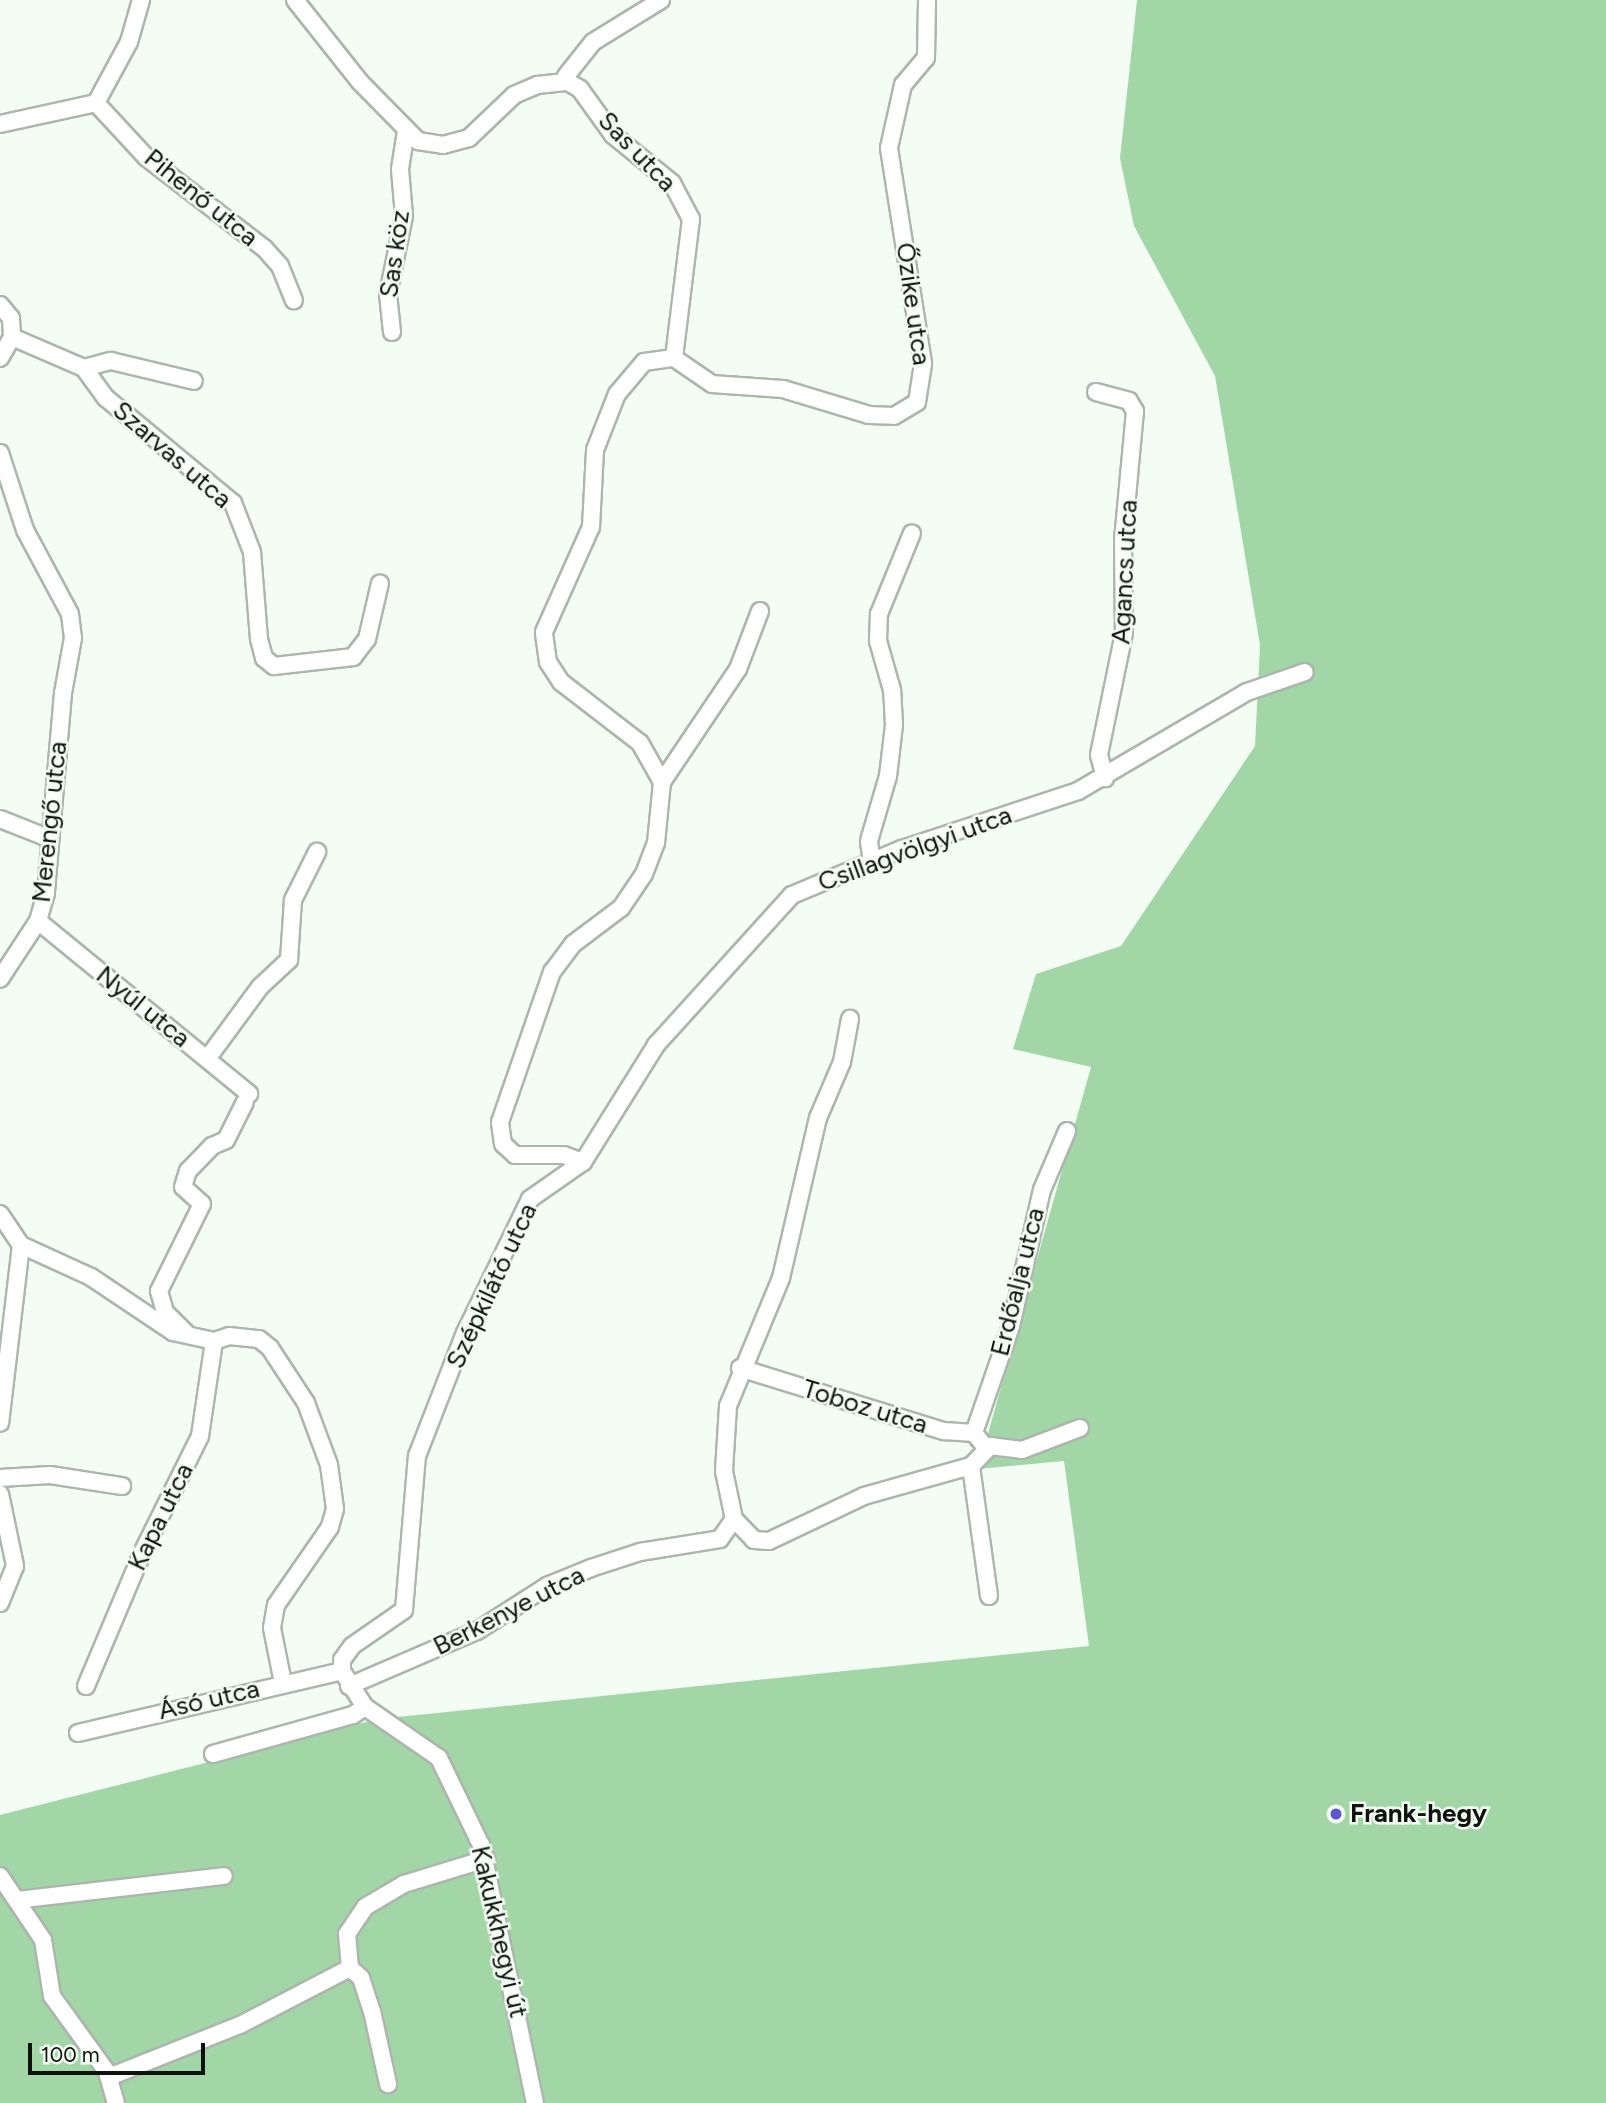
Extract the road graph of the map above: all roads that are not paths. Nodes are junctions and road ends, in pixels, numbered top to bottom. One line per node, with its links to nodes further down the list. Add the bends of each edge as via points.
1 (141, 0): 6 (street, via 129,41)
2 (295, 0): 8 (street)
3 (661, 0): 5 (street, via 593,42 566,76)
4 (927, 0): 14 (street, Őzike utca, via 926,58 903,85 889,148 923,363 917,402 894,416 869,415 783,389 712,384)
5 (568, 82): 8 (street, via 514,95 463,141 433,145); 14 (street, Sas utca, via 590,100 623,145 672,183 691,219)
6 (96, 103): 7 (street); 9 (street, Pihenő utca, via 147,158 264,248 280,266)
7 (0, 124)
8 (406, 133): 11 (street, Sas köz, via 400,169 403,226 388,294)
9 (294, 300)
10 (0, 304): 12 (street, via 11,318)
11 (392, 332)
12 (12, 337): 13 (street); 15 (street)
13 (0, 358)
14 (674, 358): 24 (street, via 644,362 617,394 595,450 591,527 544,632 548,662 562,682 640,743)
15 (84, 368): 16 (street, via 111,361); 20 (street, Szarvas utca, via 106,398 233,503 252,552 264,657 274,666 353,657 366,639)
16 (194, 381)
17 (1096, 392): 23 (street, Agancs utca, via 1129,401 1135,411 1123,541 1124,633 1099,755)
18 (0, 453): 26 (street, Merengő utca, via 25,530 70,614 70,655)
19 (912, 533): 28 (street, via 879,614 878,641 892,690 894,725 888,776 869,841)
20 (380, 583)
21 (760, 611): 24 (street, via 738,669)
22 (1306, 672): 23 (street, Csillagvölgyi utca, via 1247,692)
23 (1105, 778): 28 (street, Csillagvölgyi utca, via 1054,801)
24 (662, 782): 34 (street, via 656,843 644,874 621,908 573,944 552,972 500,1122 503,1144 515,1155 564,1155)
25 (0, 819): 26 (street)
26 (48, 838): 29 (street, Merengő utca, via 46,893)
27 (317, 852): 32 (street, via 293,900 289,960 260,987)
28 (872, 861): 34 (street, Csillagvölgyi utca, via 800,891 771,914 653,1050)
29 (38, 921): 30 (street, Merengő utca); 32 (street, Nyúl utca)
30 (0, 979)
31 (850, 1019): 39 (street, via 842,1062 818,1118 781,1278)
32 (207, 1059): 37 (street, Nyúl utca, via 247,1098 226,1140 212,1146 188,1171 183,1187 202,1204 159,1291 165,1312)
33 (1067, 1131): 42 (street, Erdőalja utca, via 1042,1190 1011,1326)
34 (583, 1162): 51 (street, Szépkilátó utca, via 530,1199 465,1333 417,1456 404,1610 346,1652)
35 (0, 1214): 36 (street)
36 (22, 1245): 37 (street, via 91,1277 152,1321); 40 (street)
37 (188, 1334): 38 (street)
38 (214, 1341): 52 (street, via 244,1336 270,1348 315,1423 335,1488 334,1519 276,1605 273,1637); 53 (street, Kapa utca, via 200,1436 143,1551)
39 (740, 1368): 42 (street, Toboz utca, via 944,1432); 48 (street, via 728,1406 724,1461)
40 (0, 1423)
41 (1080, 1428): 43 (street, via 1022,1450)
42 (974, 1433): 43 (street)
43 (986, 1448): 44 (street)
44 (971, 1466): 48 (street, via 864,1496 769,1541 754,1541); 49 (street)
45 (0, 1478): 46 (street, via 50,1475)
46 (121, 1486)
47 (0, 1494): 50 (street, via 15,1566)
48 (734, 1519): 51 (street, Berkenye utca, via 720,1539 640,1552 547,1586 477,1631)
49 (989, 1596)
50 (0, 1603)
51 (346, 1679): 52 (street, Ásó utca); 54 (street)
52 (283, 1683): 55 (street, Ásó utca)
53 (86, 1686)
54 (365, 1707): 56 (street, via 353,1715); 57 (street, Kakukkhegyi út, via 431,1748)
55 (78, 1733)
56 (214, 1754)
57 (486, 1859): 61 (street, via 404,1884 365,1907 347,1934); 65 (street, Kakukkhegyi út)
58 (0, 1876): 60 (street)
59 (224, 1876): 60 (street)
60 (17, 1900): 62 (street, via 45,1946 55,2001)
61 (350, 1968): 62 (street, via 240,2025); 63 (street, via 360,1978 372,2011)
62 (109, 2077): 64 (street)
63 (388, 2084)
64 (116, 2103)
65 (535, 2103)

